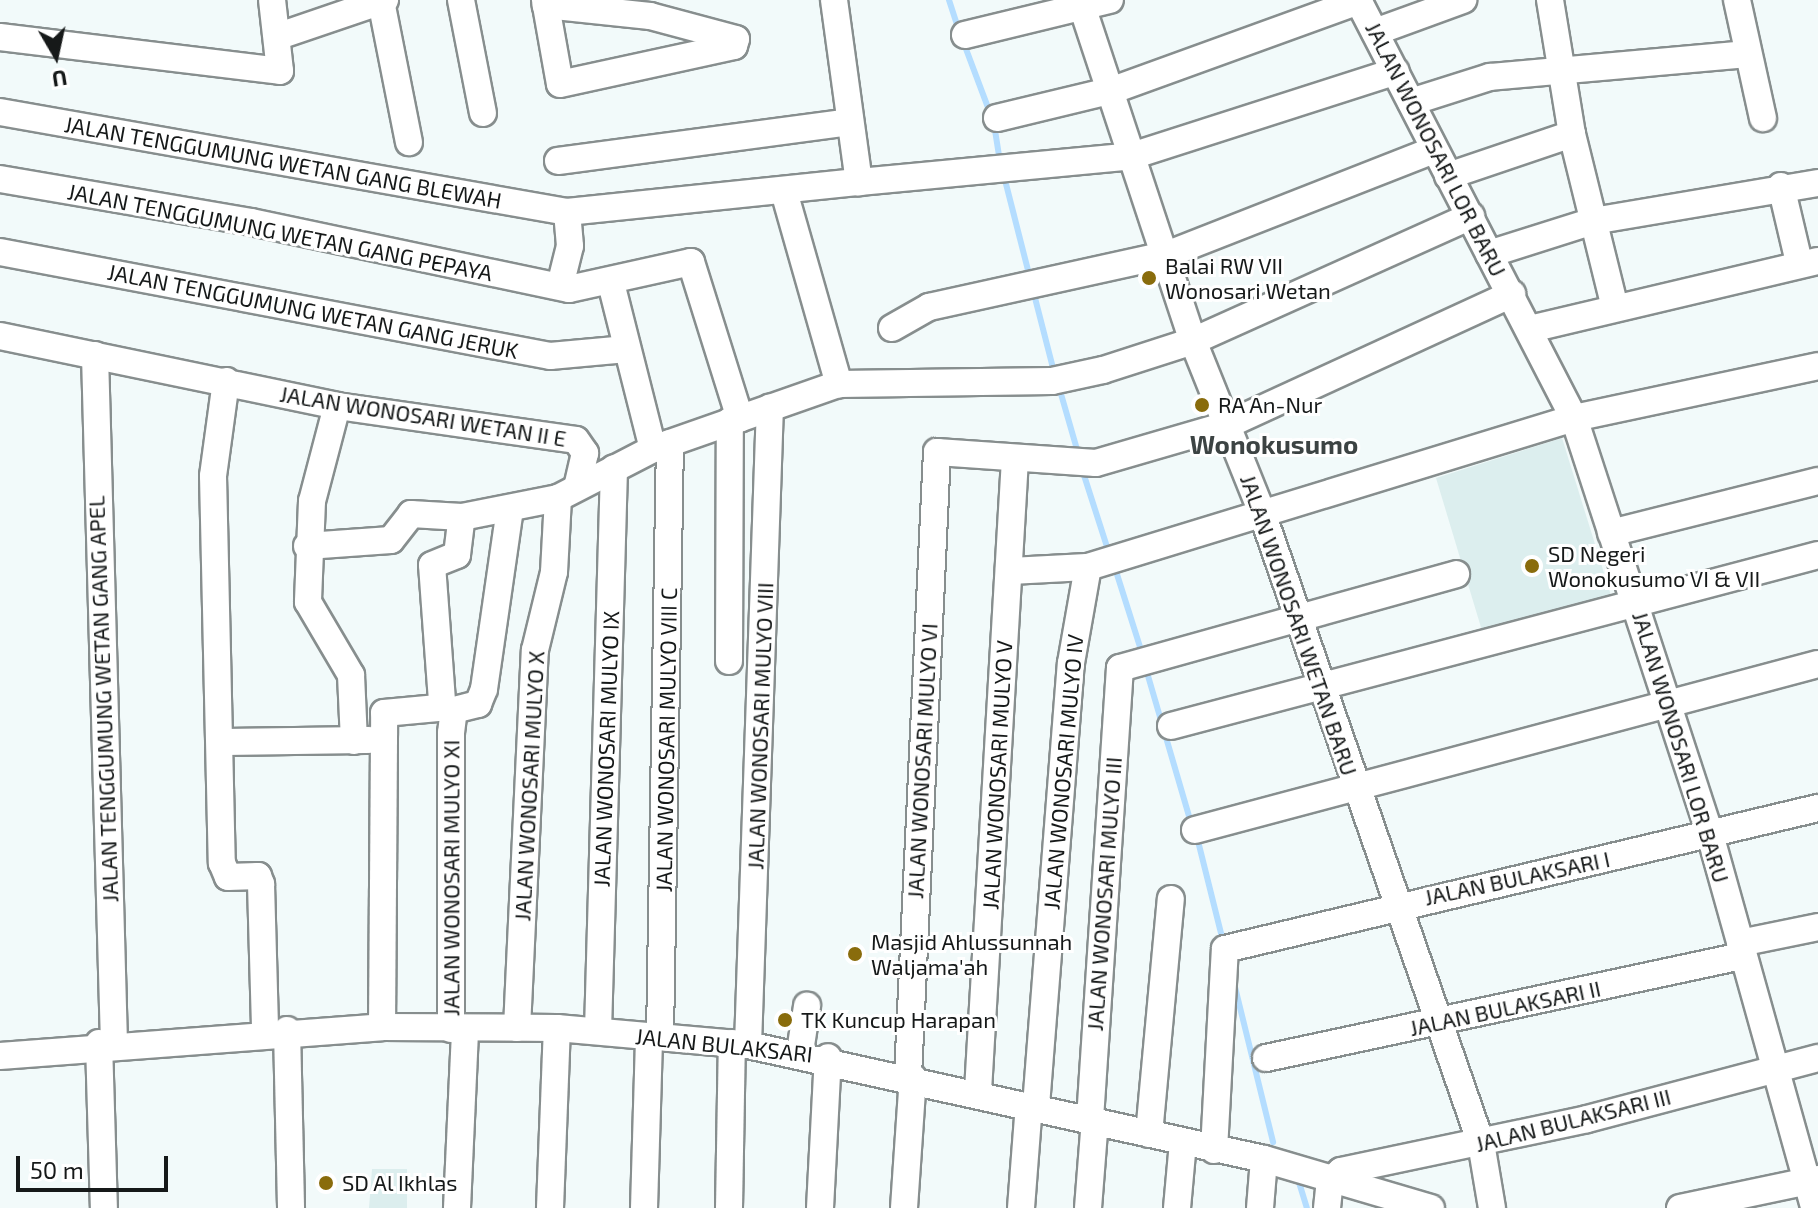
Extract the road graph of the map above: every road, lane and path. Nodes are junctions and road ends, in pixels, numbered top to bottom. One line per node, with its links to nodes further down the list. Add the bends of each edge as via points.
1 (272, 0): 14 (street)
2 (461, 0): 22 (street)
3 (834, 0): 25 (street)
4 (1110, 0): 11 (street)
5 (1358, 0): 12 (street, JALAN WONOSARI LOR BARU); 19 (street)
6 (1463, 0): 12 (street)
7 (1550, 0): 17 (street)
8 (1737, 0): 16 (street)
9 (383, 1): 14 (street); 27 (street)
10 (545, 3): 10 (street, via 560,84 734,46 736,39 650,16)
11 (1081, 4): 13 (street); 19 (street, JALAN WONOSARI WETAN BARU)
12 (1375, 32): 18 (street, JALAN WONOSARI LOR BARU)
13 (965, 35)
14 (279, 36): 15 (street, via 282,67 275,71)
15 (0, 37)
16 (1746, 54): 17 (street); 24 (street)
17 (1564, 69): 20 (street, via 1490,77); 26 (street)
18 (1396, 71): 20 (street, JALAN WONOSARI LOR BARU); 29 (street, JALAN TENGGUMUNG WETAN GANG BLEWAH)
19 (1113, 90): 23 (street); 29 (street, JALAN WONOSARI WETAN BARU)
20 (1411, 102): 28 (street, JALAN WONOSARI LOR BARU)
21 (0, 112): 37 (street, JALAN TENGGUMUNG WETAN GANG BLEWAH)
22 (483, 113)
23 (997, 118)
24 (1763, 118)
25 (849, 122): 30 (street); 33 (street)
26 (1572, 134): 31 (street); 39 (street)
27 (409, 142)
28 (1434, 150): 31 (street, JALAN WONOSARI LOR BARU); 42 (street)
29 (1132, 156): 33 (street, JALAN TENGGUMUNG WETAN GANG BLEWAH); 42 (street, JALAN WONOSARI WETAN BARU)
30 (558, 161)
31 (1448, 176): 38 (street, JALAN WONOSARI LOR BARU)
32 (0, 179): 45 (street, JALAN TENGGUMUNG WETAN GANG PEPAYA)
33 (859, 182): 36 (street, JALAN TENGGUMUNG WETAN GANG BLEWAH)
34 (1818, 183): 35 (street)
35 (1781, 186): 39 (street); 43 (street)
36 (785, 195): 37 (street, JALAN TENGGUMUNG WETAN GANG BLEWAH); 56 (street)
37 (567, 212): 45 (street, via 570,246)
38 (1471, 216): 41 (street, JALAN WONOSARI LOR BARU); 51 (street)
39 (1593, 221): 41 (street); 47 (street)
40 (0, 252): 52 (street, JALAN TENGGUMUNG WETAN GANG JERUK, via 550,356)
41 (1489, 254): 46 (street, JALAN WONOSARI LOR BARU)
42 (1166, 255): 48 (street, via 929,307); 51 (street, JALAN WONOSARI WETAN BARU)
43 (1808, 261): 47 (street)
44 (611, 283): 45 (street, JALAN TENGGUMUNG WETAN GANG PEPAYA); 52 (street, JALAN WONOSARI MULYO VIII C); 60 (street, JALAN TENGGUMUNG WETAN GANG PEPAYA, via 695,266)
45 (560, 286)
46 (1512, 294): 49 (street, JALAN WONOSARI LOR BARU); 61 (street)
47 (1614, 304): 49 (street)
48 (892, 328)
49 (1530, 329): 59 (street, JALAN WONOSARI LOR BARU)
50 (0, 336): 53 (street, JALAN WONOSARI WETAN II E)
51 (1193, 341): 56 (street, via 1052,381); 61 (street, JALAN WONOSARI WETAN BARU)
52 (627, 349): 62 (street, JALAN WONOSARI MULYO VIII C)
53 (95, 355): 55 (street, JALAN WONOSARI WETAN II E); 104 (street, JALAN TENGGUMUNG WETAN GANG APEL)
54 (1818, 366): 59 (street)
55 (226, 381): 57 (street, JALAN WONOSARI WETAN II E); 86 (street, via 213,476)
56 (839, 384): 58 (street)
57 (337, 406): 66 (street, JALAN WONOSARI WETAN II E, via 576,440 585,453); 71 (street)
58 (770, 407): 60 (street); 105 (street, JALAN WONOSARI MULYO VIII)
59 (1574, 418): 68 (street); 70 (street, JALAN WONOSARI LOR BARU)
60 (735, 419): 62 (street); 78 (street)
61 (1227, 425): 63 (street, via 1096,463); 68 (street, JALAN WONOSARI WETAN BARU)
62 (662, 446): 64 (street); 103 (street, JALAN WONOSARI MULYO VIII C)
63 (1015, 458): 73 (street, JALAN WONOSARI MULYO V); 112 (street, JALAN WONOSARI MULYO VI, via 941,449)
64 (614, 468): 66 (street); 102 (street, JALAN WONOSARI MULYO IX)
65 (1818, 481): 70 (street)
66 (568, 491): 67 (street); 98 (street, JALAN WONOSARI MULYO X, via 535,650)
67 (510, 509): 69 (street); 82 (street, JALAN WONOSARI MULYO XI, via 484,689 478,704)
68 (1261, 510): 74 (street); 77 (street, JALAN WONOSARI WETAN BARU)
69 (462, 517): 71 (street, via 411,514 391,540); 82 (street, via 457,555 432,565)
70 (1611, 533): 76 (street, JALAN WONOSARI LOR BARU)
71 (307, 546): 85 (street, via 308,602 351,675)
72 (1818, 555): 76 (street)
73 (1009, 571): 74 (street); 113 (street, JALAN WONOSARI MULYO V)
74 (1084, 574): 114 (street, JALAN WONOSARI MULYO IV)
75 (1456, 574): 77 (street)
76 (1637, 605): 80 (street); 81 (street, JALAN WONOSARI LOR BARU)
77 (1295, 613): 80 (street, JALAN WONOSARI WETAN BARU); 115 (street, JALAN WONOSARI MULYO III, via 1120,668)
78 (729, 661)
79 (1818, 664): 81 (street)
80 (1319, 686): 83 (street); 87 (street, JALAN WONOSARI WETAN BARU)
81 (1669, 707): 87 (street); 90 (street, JALAN WONOSARI LOR BARU)
82 (446, 709): 84 (street, via 384,713); 100 (street, JALAN WONOSARI MULYO XI)
83 (1171, 726)
84 (384, 739): 85 (street); 97 (street)
85 (354, 741): 86 (street)
86 (220, 742): 101 (street, via 223,872 258,876 261,884)
87 (1355, 786): 89 (street); 92 (street, JALAN WONOSARI WETAN BARU)
88 (1818, 808): 90 (street, JALAN BULAKSARI I)
89 (1195, 830)
90 (1711, 838): 92 (street, JALAN BULAKSARI I); 94 (street, JALAN WONOSARI LOR BARU)
91 (1171, 899): 116 (street)
92 (1394, 904): 96 (street, JALAN WONOSARI WETAN BARU); 119 (street, JALAN BULAKSARI I, via 1225,949)
93 (1818, 927): 94 (street, JALAN BULAKSARI II)
94 (1741, 949): 96 (street, JALAN BULAKSARI II); 111 (street, JALAN WONOSARI LOR BARU)
95 (807, 1006): 106 (street)
96 (1440, 1023): 109 (street, JALAN BULAKSARI II); 118 (street, JALAN WONOSARI WETAN BARU)
97 (382, 1027): 100 (street, JALAN BULAKSARI); 101 (street, JALAN BULAKSARI)
98 (517, 1028): 99 (street, JALAN BULAKSARI); 100 (street, JALAN BULAKSARI)
99 (557, 1028): 102 (street, JALAN BULAKSARI); 126 (street)
100 (458, 1029): 125 (street, JALAN WONOSARI MULYO XI)
101 (276, 1031): 104 (street, JALAN BULAKSARI); 124 (street)
102 (598, 1031): 103 (street, JALAN BULAKSARI)
103 (655, 1036): 105 (street, JALAN BULAKSARI); 127 (street, JALAN WONOSARI MULYO VIII C)
104 (106, 1043): 107 (street, JALAN BULAKSARI); 123 (street, JALAN TENGGUMUNG WETAN GANG APEL)
105 (740, 1044): 106 (street, JALAN BULAKSARI); 128 (street, JALAN WONOSARI MULYO VIII)
106 (800, 1052): 108 (street, JALAN BULAKSARI)
107 (0, 1056)
108 (828, 1057): 112 (street, JALAN BULAKSARI); 129 (street)
109 (1266, 1058)
110 (1818, 1058): 111 (street, JALAN BULAKSARI III)
111 (1773, 1067): 118 (street, JALAN BULAKSARI III); 121 (street, JALAN WONOSARI LOR BARU)
112 (910, 1076): 113 (street, JALAN BULAKSARI); 130 (street, JALAN WONOSARI MULYO VI)
113 (978, 1091): 114 (street, JALAN BULAKSARI)
114 (1032, 1105): 115 (street, JALAN BULAKSARI); 131 (street, JALAN WONOSARI MULYO IV)
115 (1092, 1120): 116 (street, JALAN BULAKSARI); 132 (street, JALAN WONOSARI MULYO III)
116 (1149, 1134): 117 (street, JALAN BULAKSARI)
117 (1183, 1142): 119 (street, JALAN BULAKSARI); 133 (street)
118 (1481, 1143): 122 (street, JALAN BULAKSARI III, via 1355,1166); 137 (street, JALAN WONOSARI WETAN BARU)
119 (1214, 1150): 120 (street, JALAN BULAKSARI)
120 (1264, 1159): 122 (street, JALAN BULAKSARI); 134 (street)
121 (1812, 1180): 138 (street); 139 (street, JALAN WONOSARI LOR BARU)
122 (1330, 1181): 135 (street); 136 (street, JALAN BULAKSARI)
123 (104, 1208)
124 (291, 1208)
125 (457, 1208)
126 (550, 1208)
127 (644, 1208)
128 (729, 1208)
129 (820, 1208)
130 (904, 1208)
131 (1021, 1208)
132 (1088, 1208)
133 (1177, 1208)
134 (1260, 1208)
135 (1327, 1208)
136 (1431, 1208)
137 (1492, 1208)
138 (1680, 1208)
139 (1814, 1208)

